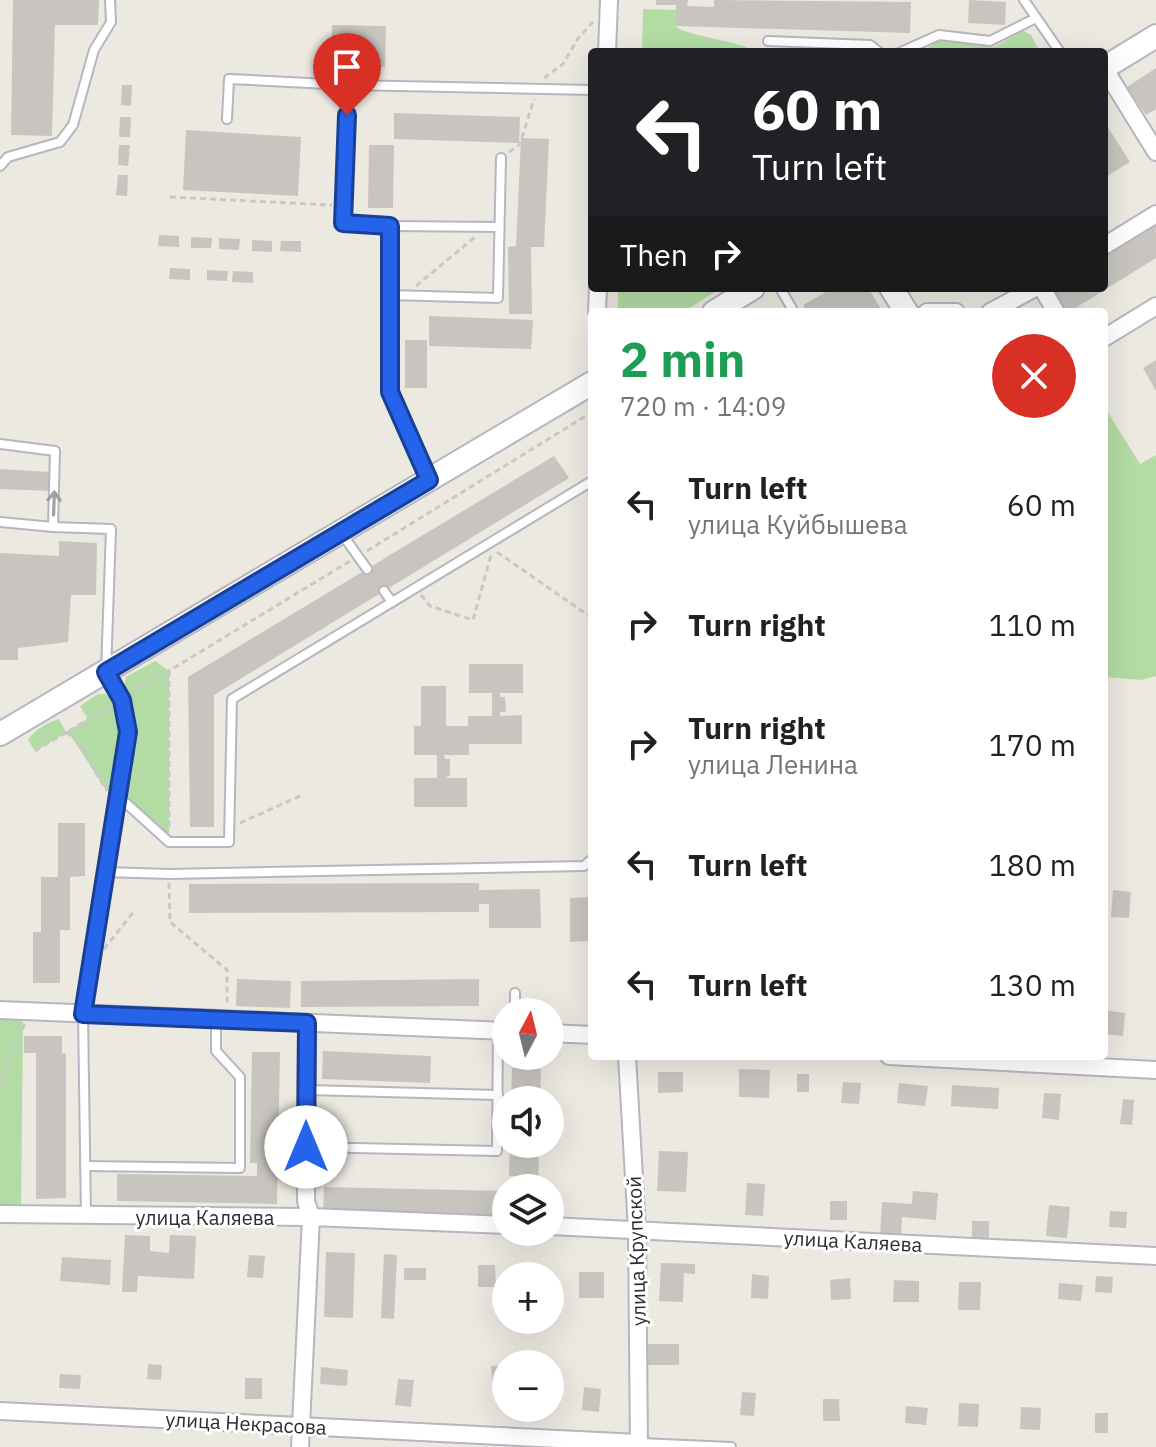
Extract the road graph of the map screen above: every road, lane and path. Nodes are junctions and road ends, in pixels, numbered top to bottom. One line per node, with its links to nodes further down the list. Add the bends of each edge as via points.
1 (110, 0): 19 (lane, via 111,22 94,50 73,125 60,142 8,157)
2 (609, 0): 7 (street)
3 (1024, 0): 4 (lane)
4 (1036, 18): 9 (lane, via 990,41 939,35); 10 (lane)
5 (1156, 36): 11 (street)
6 (768, 41): 8 (lane)
7 (607, 48)
8 (874, 48)
9 (910, 48)
10 (1057, 48)
11 (1108, 66)
12 (1108, 73): 16 (street)
13 (348, 85): 14 (lane); 15 (lane, via 229,79); 21 (lane)
14 (588, 90)
15 (227, 119)
16 (1150, 128): 17 (street)
17 (1156, 152)
18 (501, 158): 25 (lane)
19 (0, 166)
20 (170, 197): 21 (path)
21 (344, 206): 23 (lane, via 343,223)
22 (1156, 214): 26 (street)
23 (390, 226): 24 (lane); 29 (lane)
24 (489, 227): 25 (lane); 30 (path)
25 (499, 227): 30 (lane, via 498,298)
26 (1108, 244)
27 (746, 292): 32 (street)
28 (1028, 292): 33 (street)
29 (389, 295): 30 (lane); 38 (lane, via 390,392)
30 (404, 296)
31 (1156, 306): 34 (street)
32 (720, 308)
33 (998, 308)
34 (1108, 336)
35 (588, 385): 38 (street)
36 (588, 414): 44 (path)
37 (0, 444): 41 (lane, one-way to 37, via 55,451)
38 (429, 480): 42 (street)
39 (588, 483): 43 (lane)
40 (0, 522): 41 (lane)
41 (53, 527): 50 (lane, via 111,529)
42 (341, 532): 44 (lane); 50 (street)
43 (489, 543): 46 (lane); 46 (path, via 492,560 473,620 430,606); 49 (path)
44 (358, 556): 45 (lane); 51 (path)
45 (367, 569)
46 (416, 587): 48 (lane)
47 (384, 591): 48 (lane)
48 (392, 602): 57 (lane, via 232,699)
49 (588, 615)
50 (106, 672): 51 (lane); 53 (street)
51 (122, 700): 52 (path); 55 (lane, via 128,732)
52 (66, 732): 54 (path); 55 (path, via 106,790)
53 (0, 734)
54 (35, 751)
55 (117, 795): 57 (lane, via 169,842 229,842); 59 (lane)
56 (302, 795): 57 (path)
57 (229, 830)
58 (588, 862): 59 (lane)
59 (104, 872): 61 (lane)
60 (135, 910): 61 (path)
61 (92, 959): 66 (lane)
62 (515, 993): 63 (lane)
63 (515, 998)
64 (0, 1010): 65 (street)
65 (25, 1011): 66 (street); 75 (path, via 23,1032)
66 (83, 1014): 67 (street); 80 (lane)
67 (216, 1020): 68 (street); 80 (lane, via 216,1051 240,1077 240,1168)
68 (307, 1023): 69 (street); 76 (street)
69 (492, 1031)
70 (564, 1034): 71 (street)
71 (588, 1035)
72 (627, 1060): 86 (street, улица Крупской)
73 (965, 1060): 74 (street)
74 (1156, 1070)
75 (0, 1085)
76 (307, 1090): 77 (lane); 78 (street)
77 (492, 1095)
78 (306, 1147): 79 (lane); 83 (street)
79 (492, 1151)
80 (85, 1166): 82 (lane)
81 (0, 1214): 82 (street, улица Каляева)
82 (86, 1217): 83 (street, улица Каляева)
83 (311, 1217): 84 (street, улица Каляева); 89 (street)
84 (492, 1224)
85 (564, 1227): 86 (street, улица Каляева)
86 (637, 1230): 87 (street, улица Каляева); 90 (street, улица Крупской)
87 (1156, 1256)
88 (0, 1411): 89 (street, улица Некрасова)
89 (301, 1426): 90 (street, улица Некрасова); 91 (street)
90 (639, 1445): 92 (lane, улица Некрасова)
91 (300, 1447)
92 (731, 1447)

